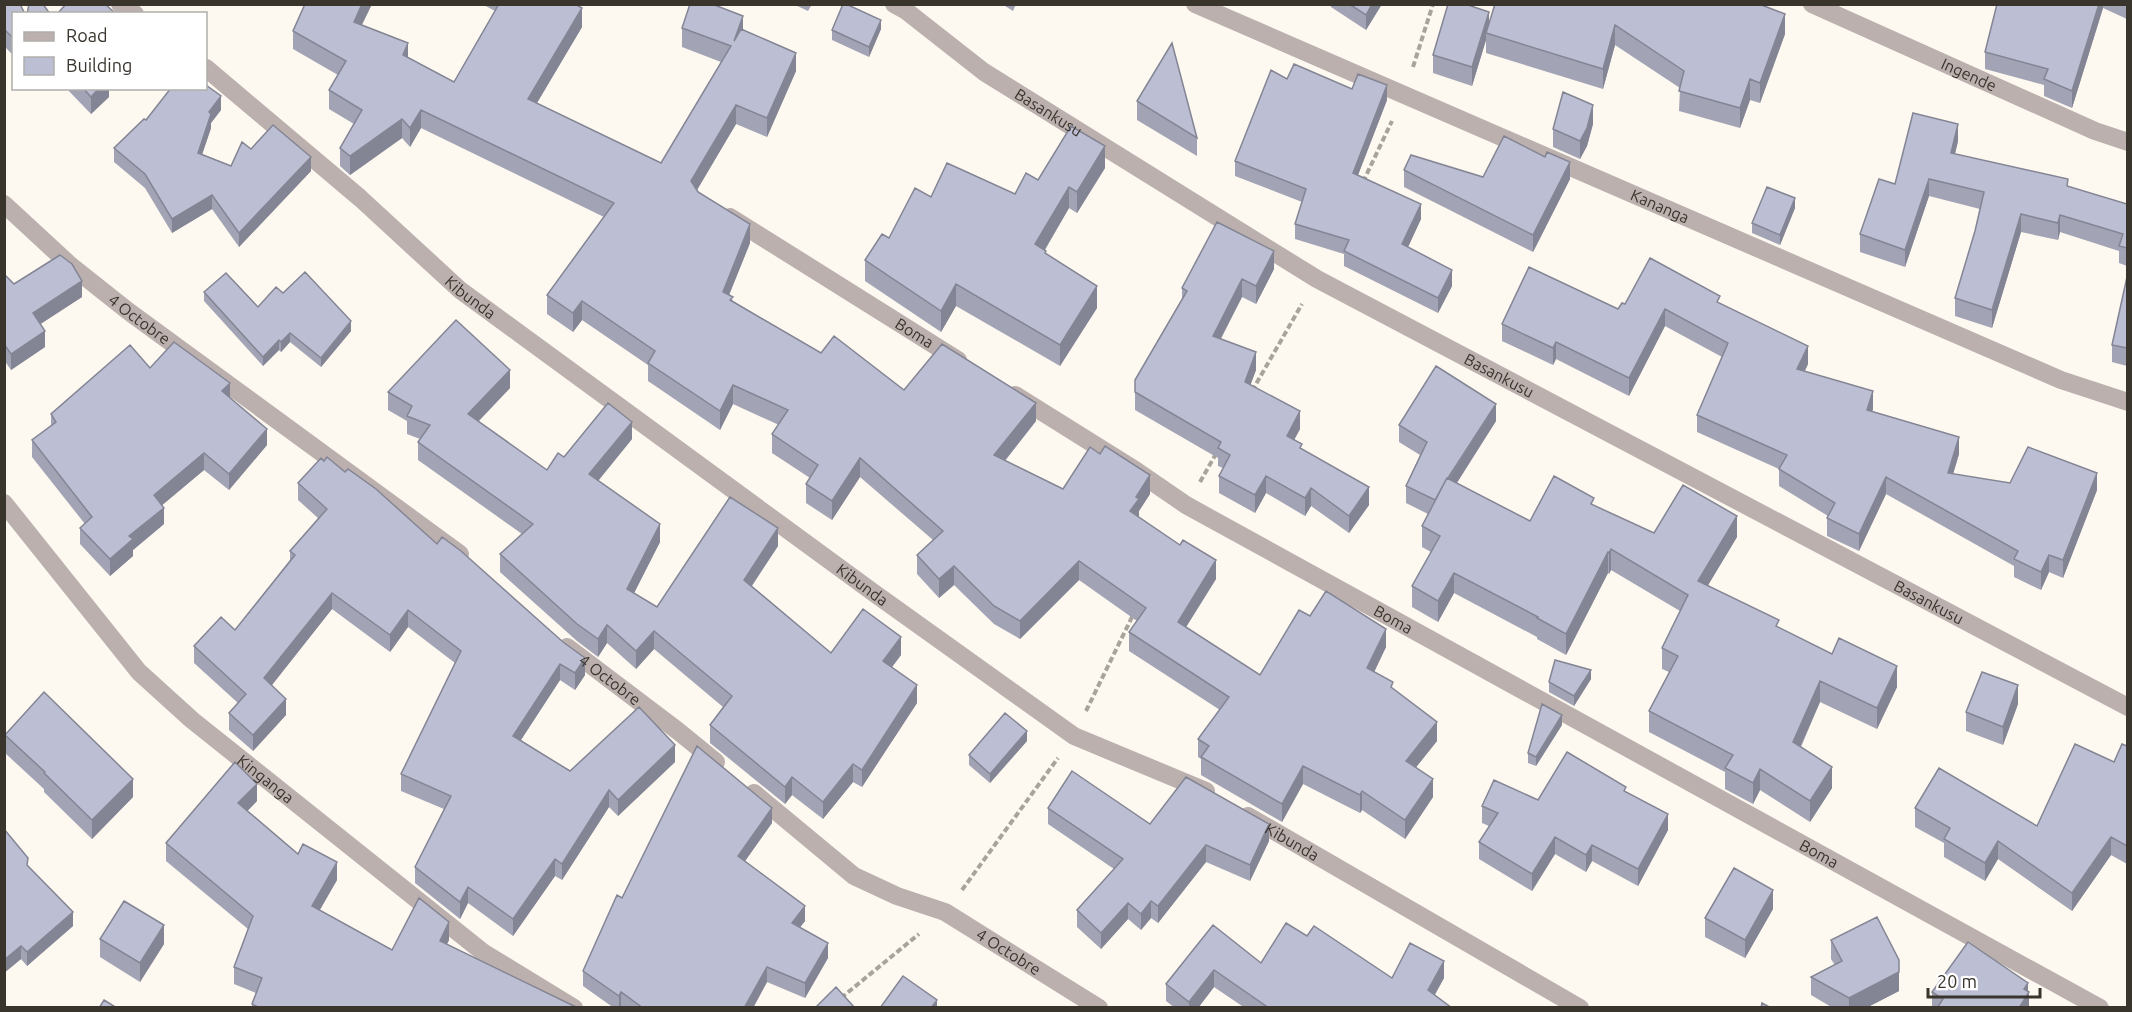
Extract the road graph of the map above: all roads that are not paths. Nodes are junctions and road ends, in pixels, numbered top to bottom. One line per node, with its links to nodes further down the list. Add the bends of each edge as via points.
1 (1195, 4): 10 (street, Kananga, via 2061,380)
2 (1812, 4): 5 (street, Ingende)
3 (902, 6): 14 (street, Basankusu, via 984,72 1317,279)
4 (207, 69): 15 (street, Kibunda, via 360,198 460,290 864,586 1074,736 1197,786)
5 (2127, 142)
6 (4, 204): 12 (street, 4 Octobre, via 70,265 128,311)
7 (714, 207): 8 (street, Boma)
8 (975, 370)
9 (1005, 389): 20 (street, Boma, via 1186,505)
10 (2127, 402)
11 (4, 503): 17 (street, Kinganga, via 139,672 192,720 484,953)
12 (476, 567)
13 (553, 635): 18 (street, 4 Octobre, via 678,731 854,876 945,912)
14 (2127, 707)
15 (1217, 798)
16 (1238, 810): 19 (street, Kibunda)
17 (574, 1008)
18 (1099, 1008)
19 (1580, 1008)
20 (2100, 1008)

